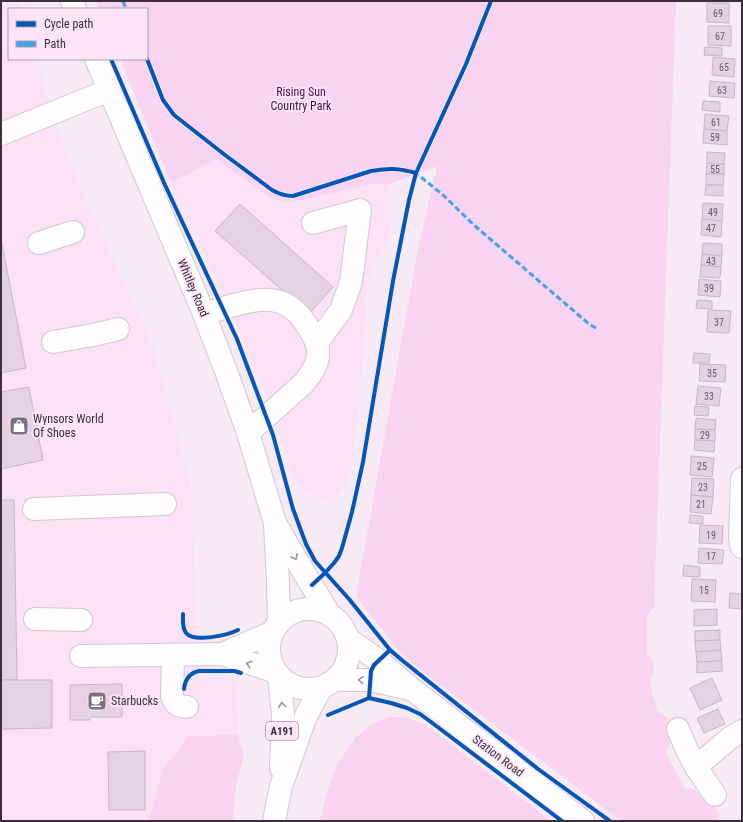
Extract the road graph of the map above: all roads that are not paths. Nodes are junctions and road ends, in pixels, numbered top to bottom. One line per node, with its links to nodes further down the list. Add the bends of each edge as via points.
1 (96, 60): 2 (main road, Whitley Road / A191)
2 (109, 90): 3 (main road); 7 (main road, Whitley Road / A191)
3 (1, 134)
4 (314, 223): 10 (main road, via 360,210 351,282 341,310)
5 (73, 232): 6 (main road)
6 (39, 243)
7 (204, 314): 10 (main road, via 255,300 279,301 296,311); 11 (main road, Whitley Road / A191)
8 (118, 329): 9 (main road)
9 (53, 342)
10 (317, 343): 11 (main road, via 319,354 311,374)
11 (248, 433): 15 (main road, Whitley Road / A191)
12 (742, 479): 16 (main road)
13 (165, 504): 14 (main road)
14 (34, 509)
15 (275, 523): 17 (main road, Whitley Road / A191, one-way to 17); 20 (main road, Whitley Road / A191, via 278,582)
16 (742, 547)
17 (330, 615): 20 (main road, A191, via 319,610 301,608 290,613); 21 (main road, A191)
18 (35, 619): 19 (main road)
19 (80, 620)
20 (276, 628): 22 (main road); 25 (main road, A191, via 269,654)
21 (348, 639): 26 (main road, A191, via 346,662 342,671); 27 (main road, Station Road)
22 (222, 654): 23 (main road); 25 (main road, one-way to 22)
23 (173, 655): 24 (main road); 28 (main road, via 172,696 174,702)
24 (81, 656)
25 (278, 675): 26 (main road, via 300,689 311,690); 32 (main road, A191, one-way to 25, via 283,713)
26 (329, 684): 27 (main road, Station Road, one-way to 26, via 370,680); 32 (main road, A191, via 306,716)
27 (413, 690): 35 (main road, Station Road)
28 (187, 707)
29 (678, 729): 31 (main road)
30 (742, 732): 31 (main road, via 730,738)
31 (696, 767): 33 (main road)
32 (281, 786): 34 (main road, A191)
33 (716, 795)
34 (274, 821)
35 (583, 821)

